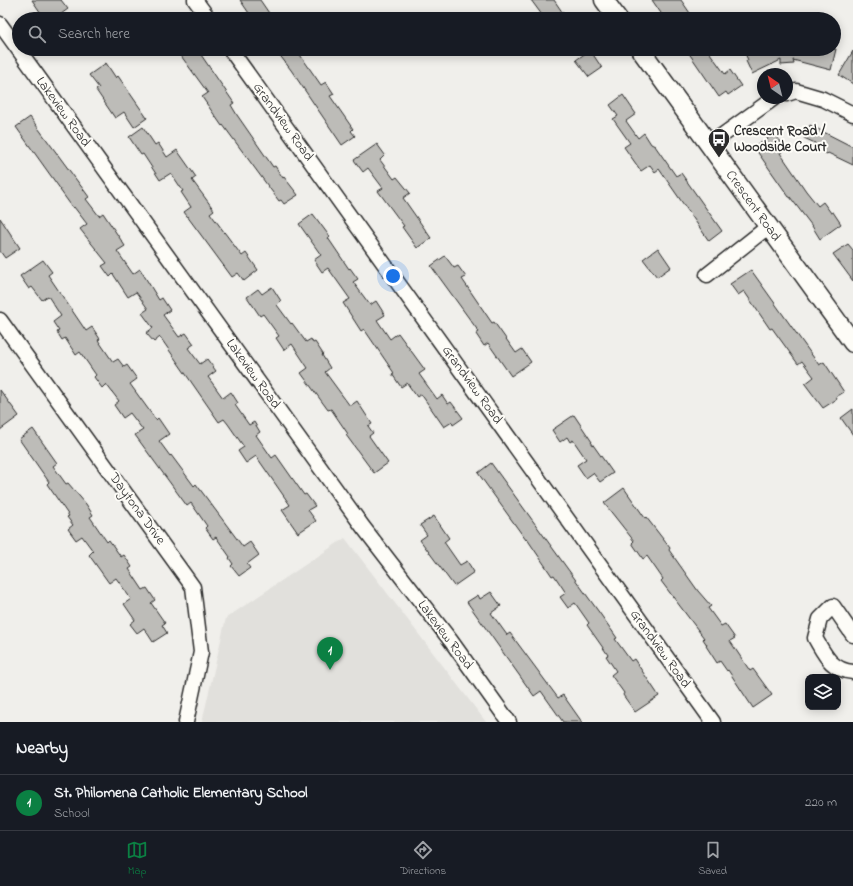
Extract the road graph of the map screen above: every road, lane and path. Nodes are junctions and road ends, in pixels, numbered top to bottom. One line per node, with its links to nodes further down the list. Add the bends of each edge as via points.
1 (195, 0): 3 (street)
2 (604, 0): 4 (street)
3 (203, 12)
4 (613, 12)
5 (0, 24): 6 (street, Lakeview Road)
6 (12, 41)
7 (23, 56): 21 (street, Lakeview Road, via 363,527 451,641)
8 (235, 56): 22 (street, Grandview Road)
9 (645, 56): 13 (street, Crescent Road)
10 (793, 93): 12 (street, via 823,99)
11 (766, 104): 13 (street)
12 (853, 114)
13 (709, 145): 14 (street, Crescent Road)
14 (769, 226): 15 (street); 17 (street, Crescent Road)
15 (707, 275)
16 (0, 320): 20 (street, Daytona Drive, via 193,587 201,652)
17 (853, 343)
18 (853, 635): 19 (street, via 833,606 820,619 815,638 829,662 845,671)
19 (853, 672)
20 (186, 722)
21 (509, 722)
22 (713, 722)

